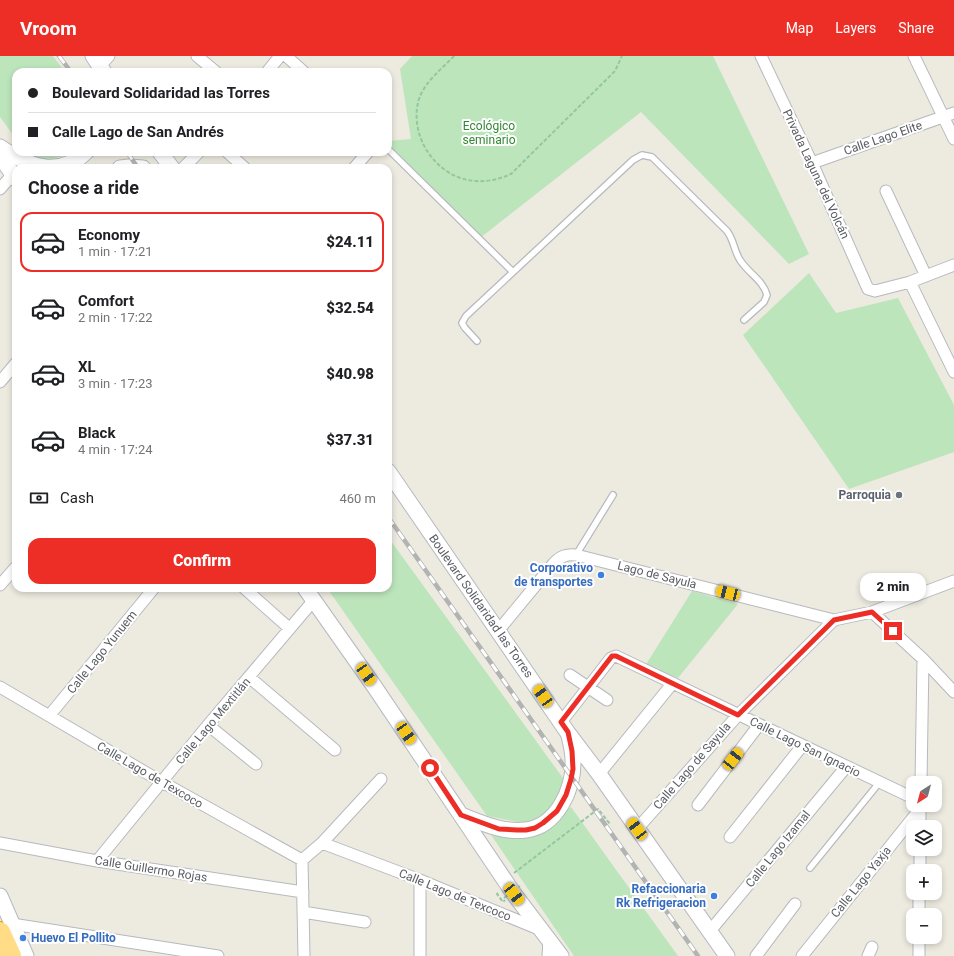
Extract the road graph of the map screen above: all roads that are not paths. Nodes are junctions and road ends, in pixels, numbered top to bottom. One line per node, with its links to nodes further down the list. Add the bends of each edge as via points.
1 (197, 56): 6 (street)
2 (280, 56): 7 (street)
3 (286, 56): 8 (street)
4 (761, 56): 21 (street, Privada Laguna del Volcán)
5 (914, 56): 10 (street)
6 (211, 68)
7 (270, 68)
8 (300, 68)
9 (954, 113): 10 (street, Calle Lago Elite)
10 (943, 117): 11 (street); 21 (street, Calle Lago Elite)
11 (954, 139)
12 (0, 147): 13 (main road)
13 (12, 154)
14 (392, 154): 32 (lane)
15 (0, 156): 27 (main road)
16 (16, 156): 22 (main road)
17 (81, 156): 23 (main road)
18 (195, 156): 24 (street)
19 (232, 156): 25 (street)
20 (364, 156): 26 (street)
21 (812, 163): 34 (street, Privada Laguna del Volcán, via 870,291)
22 (32, 164)
23 (69, 164)
24 (187, 164)
25 (240, 164)
26 (358, 164)
27 (12, 174)
28 (12, 179): 29 (street)
29 (0, 189)
30 (886, 191): 33 (street)
31 (953, 269): 33 (street)
32 (513, 272): 35 (lane, via 633,160 642,155 652,157 727,231 732,237 739,258 765,287 767,295 764,302); 36 (lane, via 466,316 462,323)
33 (926, 276): 34 (street)
34 (910, 282): 38 (street)
35 (744, 320)
36 (477, 341)
37 (12, 367): 39 (street)
38 (954, 372)
39 (1, 379)
40 (392, 477): 53 (main road, Boulevard Solidaridad las Torres)
41 (613, 495): 42 (lane)
42 (576, 555): 51 (street, Lago de Sayula); 53 (street, Lago de Sayula, via 566,554 554,563)
43 (12, 572): 45 (street)
44 (954, 581): 50 (street)
45 (0, 586)
46 (151, 592): 63 (street, Calle Lago Yunuem)
47 (249, 592): 52 (street)
48 (308, 592): 49 (main road)
49 (314, 600): 52 (street, Calle Lago Mextitlán); 79 (main road)
50 (872, 612): 51 (street, Lago de Sayula); 54 (street)
51 (834, 620): 62 (street, Calle Lago de Sayula)
52 (290, 628): 56 (street, Calle Lago Mextitlán)
53 (498, 631): 66 (main road, Boulevard Solidaridad las Torres)
54 (923, 659): 60 (street); 72 (street)
55 (570, 675): 59 (street)
56 (249, 677): 64 (street, Calle Lago Mextitlán); 68 (street)
57 (672, 684): 59 (street, Calle Lago San Ignacio, via 616,656 611,658); 62 (street, Calle Lago San Ignacio); 71 (street)
58 (0, 687): 63 (street, Calle Lago de Texcoco)
59 (588, 687): 61 (street); 66 (street)
60 (954, 692)
61 (607, 700)
62 (738, 715): 65 (street, Calle Lago San Ignacio); 80 (street, Calle Lago de Sayula)
63 (49, 716): 74 (street, Calle Lago de Texcoco)
64 (208, 725): 69 (street); 74 (street, Calle Lago Mextitlán)
65 (759, 725): 67 (street, Calle Lago San Ignacio); 77 (street)
66 (565, 727): 71 (main road, Boulevard Solidaridad las Torres); 79 (main road, via 573,761 571,779 562,803 551,818 535,828 517,830 490,826)
67 (802, 746): 70 (street, Calle Lago San Ignacio); 81 (street)
68 (335, 750)
69 (256, 764)
70 (846, 767): 75 (street, Calle Lago San Ignacio); 94 (street, Calle Lago Izamal)
71 (599, 774): 80 (main road, Boulevard Solidaridad las Torres)
72 (921, 776)
73 (381, 779): 83 (street)
74 (162, 782): 84 (street, Calle Lago Mextitlán); 85 (street, Calle Lago de Texcoco)
75 (880, 783): 76 (street, Calle Lago San Ignacio); 86 (lane)
76 (906, 795)
77 (698, 805)
78 (916, 812): 106 (street, Calle Lago Yaxja)
79 (461, 815): 95 (main road, via 514,894)
80 (637, 829): 94 (main road, Boulevard Solidaridad las Torres)
81 (730, 837)
82 (0, 843): 84 (street, Calle Guillermo Rojas)
83 (322, 843): 85 (street); 87 (street, Calle Lago de Texcoco)
84 (97, 860): 88 (street, Calle Guillermo Rojas)
85 (302, 860): 88 (street)
86 (810, 868)
87 (420, 880): 95 (street, Calle Lago de Texcoco); 101 (street)
88 (303, 892): 91 (street)
89 (0, 896): 93 (main road)
90 (795, 904): 105 (street)
91 (303, 912): 92 (street); 100 (street)
92 (365, 922)
93 (6, 928): 97 (highway); 98 (main road); 99 (street)
94 (710, 931): 104 (main road, Boulevard Solidaridad las Torres)
95 (546, 935): 102 (street); 103 (main road)
96 (919, 944): 107 (street)
97 (11, 956)
98 (26, 956)
99 (218, 956)
100 (304, 956)
101 (420, 956)
102 (548, 956)
103 (561, 956)
104 (727, 956)
105 (756, 956)
106 (802, 956)
107 (919, 956)

